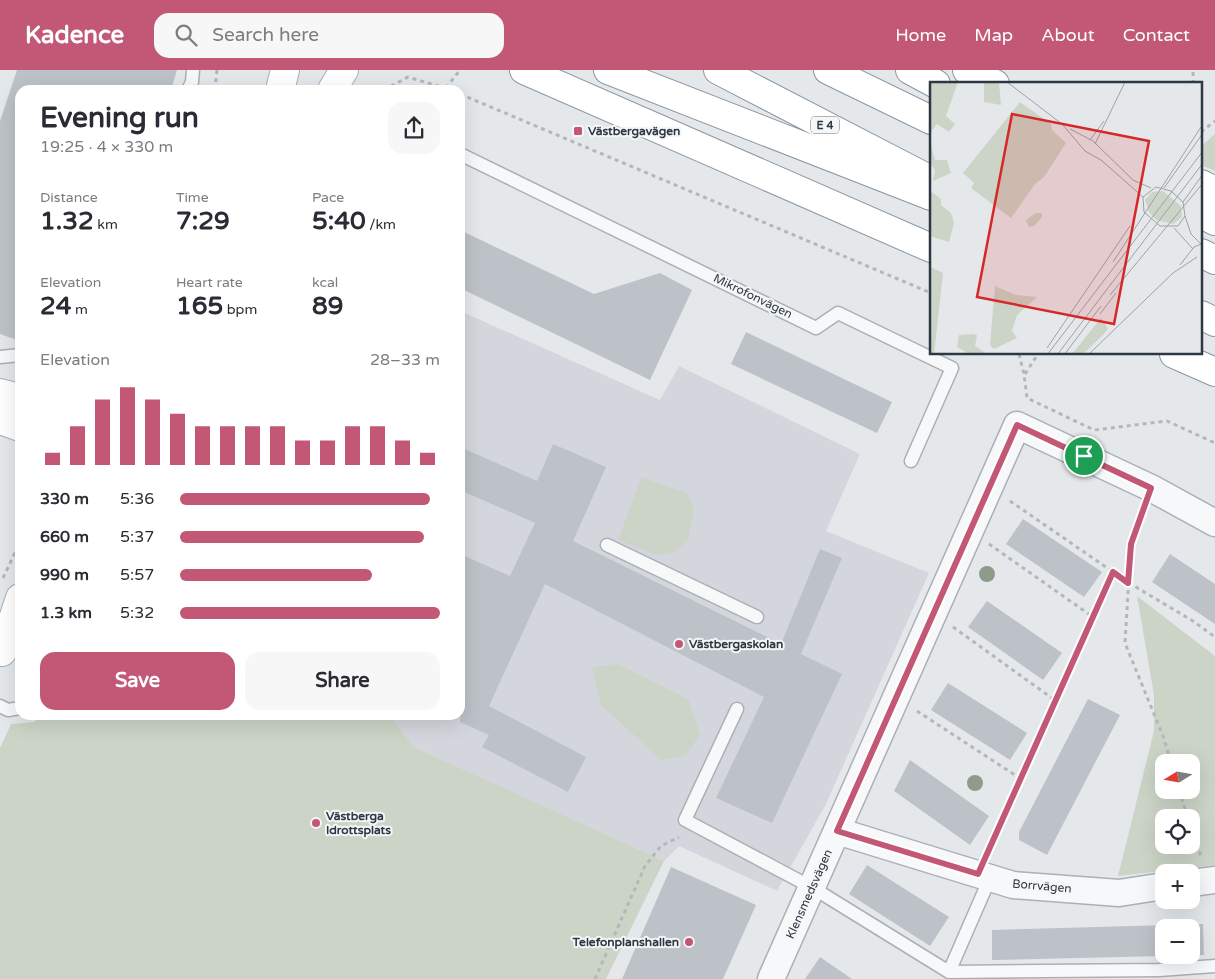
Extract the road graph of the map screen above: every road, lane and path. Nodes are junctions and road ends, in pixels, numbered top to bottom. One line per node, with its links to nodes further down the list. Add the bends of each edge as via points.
1 (193, 70): 14 (lane)
2 (217, 70): 15 (path)
3 (285, 70): 16 (main road)
4 (344, 70): 17 (main road)
5 (460, 70): 20 (path)
6 (524, 70): 32 (main road)
7 (608, 70): 29 (main road)
8 (718, 70): 26 (main road, E 4)
9 (828, 70): 22 (main road)
10 (910, 70): 12 (main road)
11 (966, 70): 13 (main road)
12 (932, 82)
13 (991, 82)
14 (190, 85)
15 (216, 85)
16 (281, 85)
17 (335, 85)
18 (393, 85): 19 (path, via 408,77)
19 (436, 85)
20 (448, 85)
21 (465, 96): 35 (path)
22 (930, 120)
23 (1215, 121): 24 (path)
24 (1202, 131)
25 (465, 156): 50 (lane, Mikrofonvägen, via 816,328 838,314 952,368)
26 (930, 179)
27 (1202, 184): 28 (main road)
28 (1215, 191)
29 (930, 196)
30 (1202, 214): 31 (main road)
31 (1215, 221)
32 (930, 248)
33 (1202, 254): 34 (main road)
34 (1215, 260)
35 (930, 292)
36 (1202, 316): 37 (main road)
37 (1215, 322)
38 (15, 355): 42 (lane)
39 (1019, 355): 44 (path)
40 (1037, 355): 44 (path)
41 (1176, 355): 43 (main road)
42 (0, 357)
43 (1215, 372)
44 (1024, 374): 49 (path, via 1027,398 1094,430 1167,421)
45 (0, 393): 46 (main road)
46 (15, 397)
47 (0, 420): 48 (main road)
48 (15, 425)
49 (1215, 442)
50 (911, 461)
51 (989, 487): 52 (street, Klensmedsvägen, via 1017,425); 54 (street, Klensmedsvägen); 57 (path)
52 (1151, 488): 53 (street); 58 (path, via 1131,544)
53 (1215, 523)
54 (970, 530): 61 (street, Klensmedsvägen); 63 (path)
55 (607, 545): 62 (lane)
56 (15, 552): 59 (path)
57 (1113, 572): 58 (path); 63 (path)
58 (1128, 583): 65 (path, via 1193,620); 72 (path, via 1125,643)
59 (0, 584)
60 (15, 613): 66 (main road)
61 (933, 613): 67 (street, Klensmedsvägen); 68 (path)
62 (757, 617)
63 (1093, 617): 68 (path)
64 (15, 632): 66 (main road)
65 (1215, 637)
66 (1, 654)
67 (896, 697): 73 (path); 74 (street, Klensmedsvägen)
68 (1056, 702): 73 (path)
69 (0, 706): 70 (lane)
70 (15, 709)
71 (737, 709): 78 (lane, via 686,820)
72 (1169, 754)
73 (1021, 778): 76 (path)
74 (837, 831): 76 (street, Borrvägen); 78 (street, Klensmedsvägen)
75 (685, 834): 82 (path, via 661,846 645,866)
76 (984, 876): 77 (street, Borrvägen, via 1013,885 1118,893); 80 (lane)
77 (1155, 887)
78 (813, 888): 80 (lane); 83 (street, Klensmedsvägen)
79 (1215, 966): 81 (lane)
80 (949, 972): 81 (lane)
81 (1159, 975)
82 (595, 979)
83 (771, 979)

